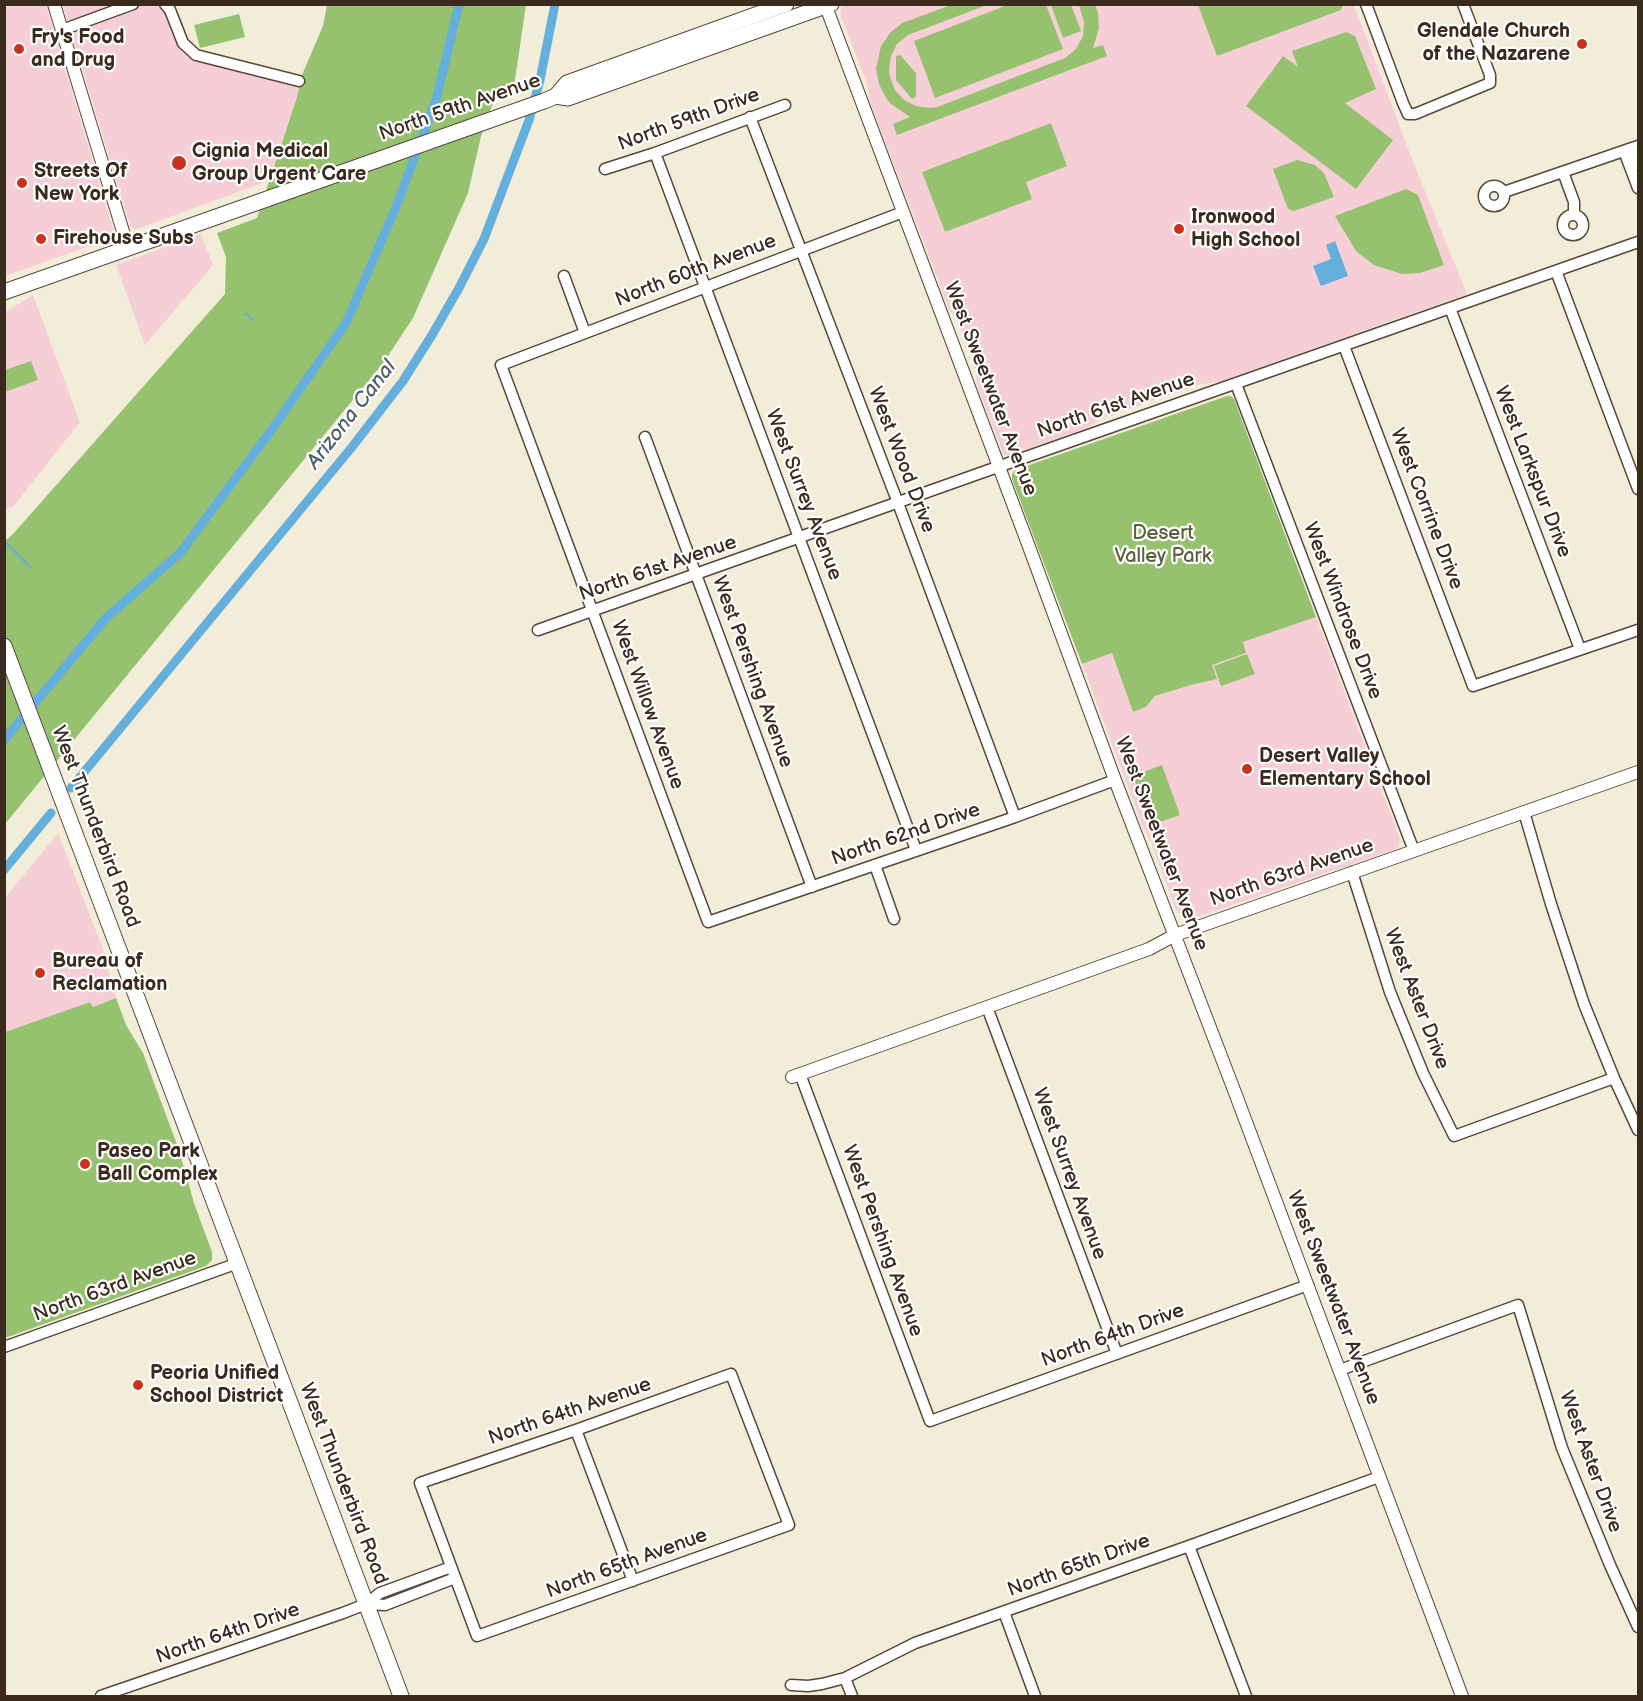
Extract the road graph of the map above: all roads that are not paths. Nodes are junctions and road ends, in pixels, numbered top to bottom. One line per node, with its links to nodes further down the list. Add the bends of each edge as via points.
1 (54, 4): 8 (street)
2 (133, 4): 8 (street)
3 (165, 4): 9 (street, via 183,43 196,55)
4 (786, 4): 10 (main road, North 59th Avenue, via 567,83)
5 (1366, 4): 6 (street, via 1403,103 1408,114 1415,114 1490,83)
6 (1463, 4)
7 (827, 5): 10 (main road, North 59th Avenue, via 568,98); 20 (street, West Sweetwater Avenue)
8 (62, 30): 23 (street)
9 (299, 81)
10 (550, 98): 23 (main road, North 59th Avenue)
11 (785, 105): 12 (street, North 59th Drive)
12 (750, 117): 14 (street, North 59th Drive); 24 (street, West Wood Drive)
13 (1632, 148): 15 (street); 17 (street); 18 (street)
14 (655, 153): 16 (street, North 59th Drive); 27 (street, West Surrey Avenue)
15 (1638, 165)
16 (605, 169)
17 (1563, 172): 19 (street); 21 (street, via 1574,202)
18 (1638, 188)
19 (1504, 192)
20 (903, 212): 24 (street, North 60th Avenue); 35 (street, West Sweetwater Avenue)
21 (1574, 214)
22 (1638, 242): 25 (street, North 61st Avenue)
23 (128, 248): 28 (main road, North 59th Avenue)
24 (801, 250): 27 (street, North 60th Avenue); 37 (street, West Wood Drive)
25 (1556, 271): 29 (street, North 61st Avenue); 36 (street)
26 (564, 276): 30 (street)
27 (705, 286): 30 (street, North 60th Avenue); 38 (street, West Surrey Avenue)
28 (4, 292)
29 (1450, 308): 31 (street, North 61st Avenue); 44 (street, West Larkspur Drive)
30 (585, 333): 32 (street, North 60th Avenue)
31 (1344, 346): 33 (street, North 61st Avenue); 44 (street, West Corrine Drive, via 1473,686)
32 (501, 365): 40 (street, West Willow Avenue)
33 (1236, 384): 35 (street, North 61st Avenue); 50 (street, West Windrose Drive)
34 (645, 437): 39 (street, West Pershing Avenue)
35 (999, 466): 37 (street, North 61st Avenue); 46 (street, West Sweetwater Avenue)
36 (1638, 489)
37 (898, 503): 38 (street, North 61st Avenue); 48 (street, West Wood Drive)
38 (800, 538): 39 (street, North 61st Avenue); 49 (street, West Surrey Avenue)
39 (696, 574): 40 (street, North 61st Avenue); 53 (street, West Pershing Avenue)
40 (592, 611): 41 (street, North 61st Avenue); 55 (street, West Willow Avenue)
41 (538, 630)
42 (1638, 630): 44 (street)
43 (4, 646): 61 (main road, West Thunderbird Road)
44 (1580, 649)
45 (1638, 772): 47 (street, North 63rd Avenue)
46 (1115, 780): 48 (street, North 62nd Drive); 56 (street, West Sweetwater Avenue)
47 (1524, 812): 50 (street, North 63rd Avenue); 59 (street, via 1577,982)
48 (1014, 817): 49 (street, North 62nd Drive)
49 (916, 850): 51 (street, North 62nd Drive)
50 (1414, 851): 52 (street, North 63rd Avenue)
51 (874, 865): 53 (street, North 62nd Drive); 54 (street)
52 (1352, 873): 56 (street, North 63rd Avenue); 59 (street, West Aster Drive, via 1390,992 1454,1136)
53 (812, 887): 55 (street, North 62nd Drive)
54 (894, 919)
55 (708, 922)
56 (1175, 935): 57 (street, North 63rd Avenue, via 1149,949); 62 (street, West Sweetwater Avenue)
57 (987, 1007): 58 (street, North 63rd Avenue); 64 (street, West Surrey Avenue)
58 (796, 1075): 66 (street, West Pershing Avenue)
59 (1614, 1078): 60 (street)
60 (1638, 1130)
61 (238, 1263): 63 (street, North 63rd Avenue); 75 (main road, West Thunderbird Road)
62 (1308, 1286): 64 (street, North 64th Drive); 65 (street, West Sweetwater Avenue)
63 (4, 1347)
64 (1117, 1354): 66 (street, North 64th Drive)
65 (1340, 1370): 68 (street, West Sweetwater Avenue); 77 (street, West Aster Drive, via 1518,1305 1562,1448)
66 (930, 1421)
67 (576, 1430): 69 (street, North 64th Avenue, via 731,1374); 71 (street, North 64th Avenue, via 420,1483); 73 (street)
68 (1379, 1477): 70 (street, North 65th Drive); 85 (street, West Sweetwater Avenue)
69 (789, 1525): 73 (street, North 65th Avenue)
70 (1189, 1546): 76 (street, North 65th Drive); 84 (street)
71 (453, 1573): 72 (street, North 64th Drive); 73 (street, North 65th Avenue, via 477,1636); 74 (street, North 64th Drive)
72 (415, 1581): 74 (street); 75 (street, North 64th Drive, via 380,1593)
73 (633, 1581)
74 (419, 1592): 75 (street, North 64th Drive, via 385,1605)
75 (366, 1604): 80 (street, North 64th Drive); 81 (main road, West Thunderbird Road)
76 (1004, 1612): 78 (street, North 65th Drive, via 915,1643); 83 (street)
77 (1638, 1627)
78 (845, 1678): 79 (street, North 65th Drive, via 808,1686); 82 (street)
79 (791, 1685)
80 (101, 1696)
81 (400, 1696)
82 (852, 1696)
83 (1035, 1696)
84 (1246, 1696)
85 (1462, 1696)

